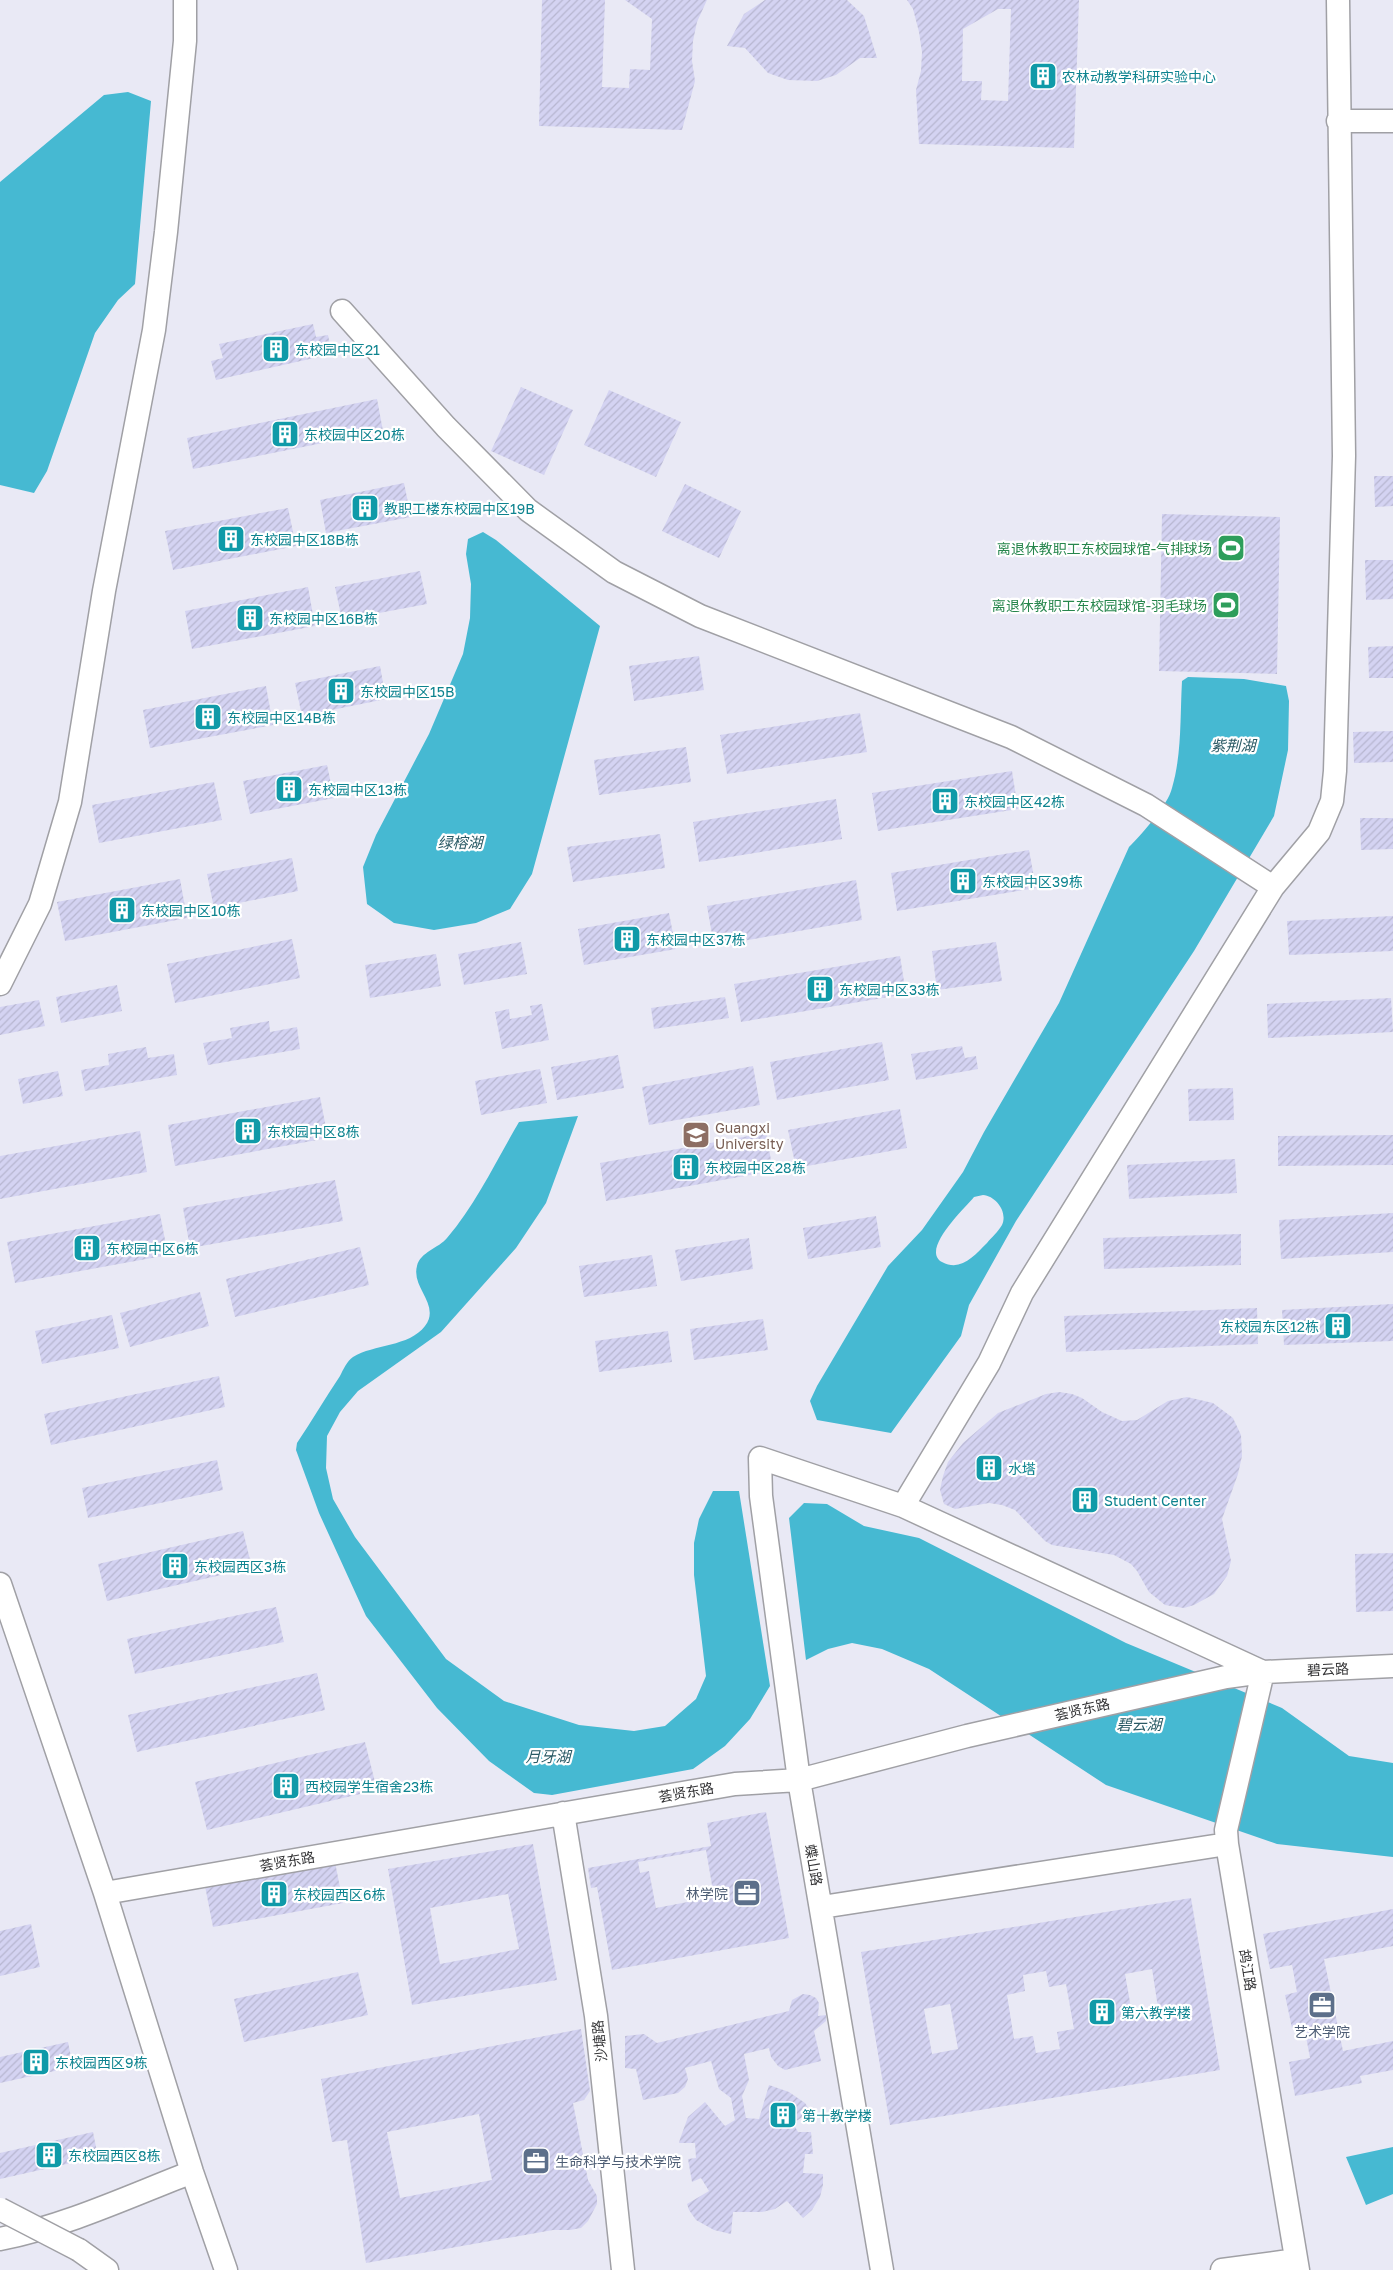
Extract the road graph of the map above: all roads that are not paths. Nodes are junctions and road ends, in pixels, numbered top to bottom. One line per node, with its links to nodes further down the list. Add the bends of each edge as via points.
1 (185, 0): 7 (street, via 183,60 154,330 104,591 70,802 40,904)
2 (1338, 0): 3 (street)
3 (1338, 121): 4 (street); 6 (street, via 1344,456 1335,771 1332,801 1318,832)
4 (1393, 121)
5 (342, 311): 6 (street, via 446,428 528,510 614,572 700,616 1011,736 1146,805)
6 (1264, 881): 8 (street, via 1022,1293 989,1363)
7 (0, 984)
8 (903, 1506): 11 (street); 12 (street, 蝶山路, via 760,1458 761,1496)
9 (0, 1584): 15 (street)
10 (1393, 1666): 11 (street, 碧云路)
11 (1261, 1683): 12 (street, 荟贤东路, via 1226,1677 967,1736); 14 (street, 鸪江路)
12 (799, 1780): 13 (street, 荟贤东路, via 735,1784); 16 (street, 蝶山路)
13 (562, 1813): 15 (street, 荟贤东路); 23 (street, 沙塘路, via 596,2016)
14 (1226, 1837): 16 (street); 20 (street, 鸪江路)
15 (105, 1893): 17 (street)
16 (822, 1907): 24 (street, 蝶山路)
17 (192, 2172): 19 (street, via 74,2218); 22 (street)
18 (0, 2209): 21 (street, bridge, via 79,2250)
19 (0, 2239)
20 (1297, 2265): 25 (street)
21 (107, 2270)
22 (226, 2270)
23 (623, 2270)
24 (882, 2270)
25 (1222, 2270)

